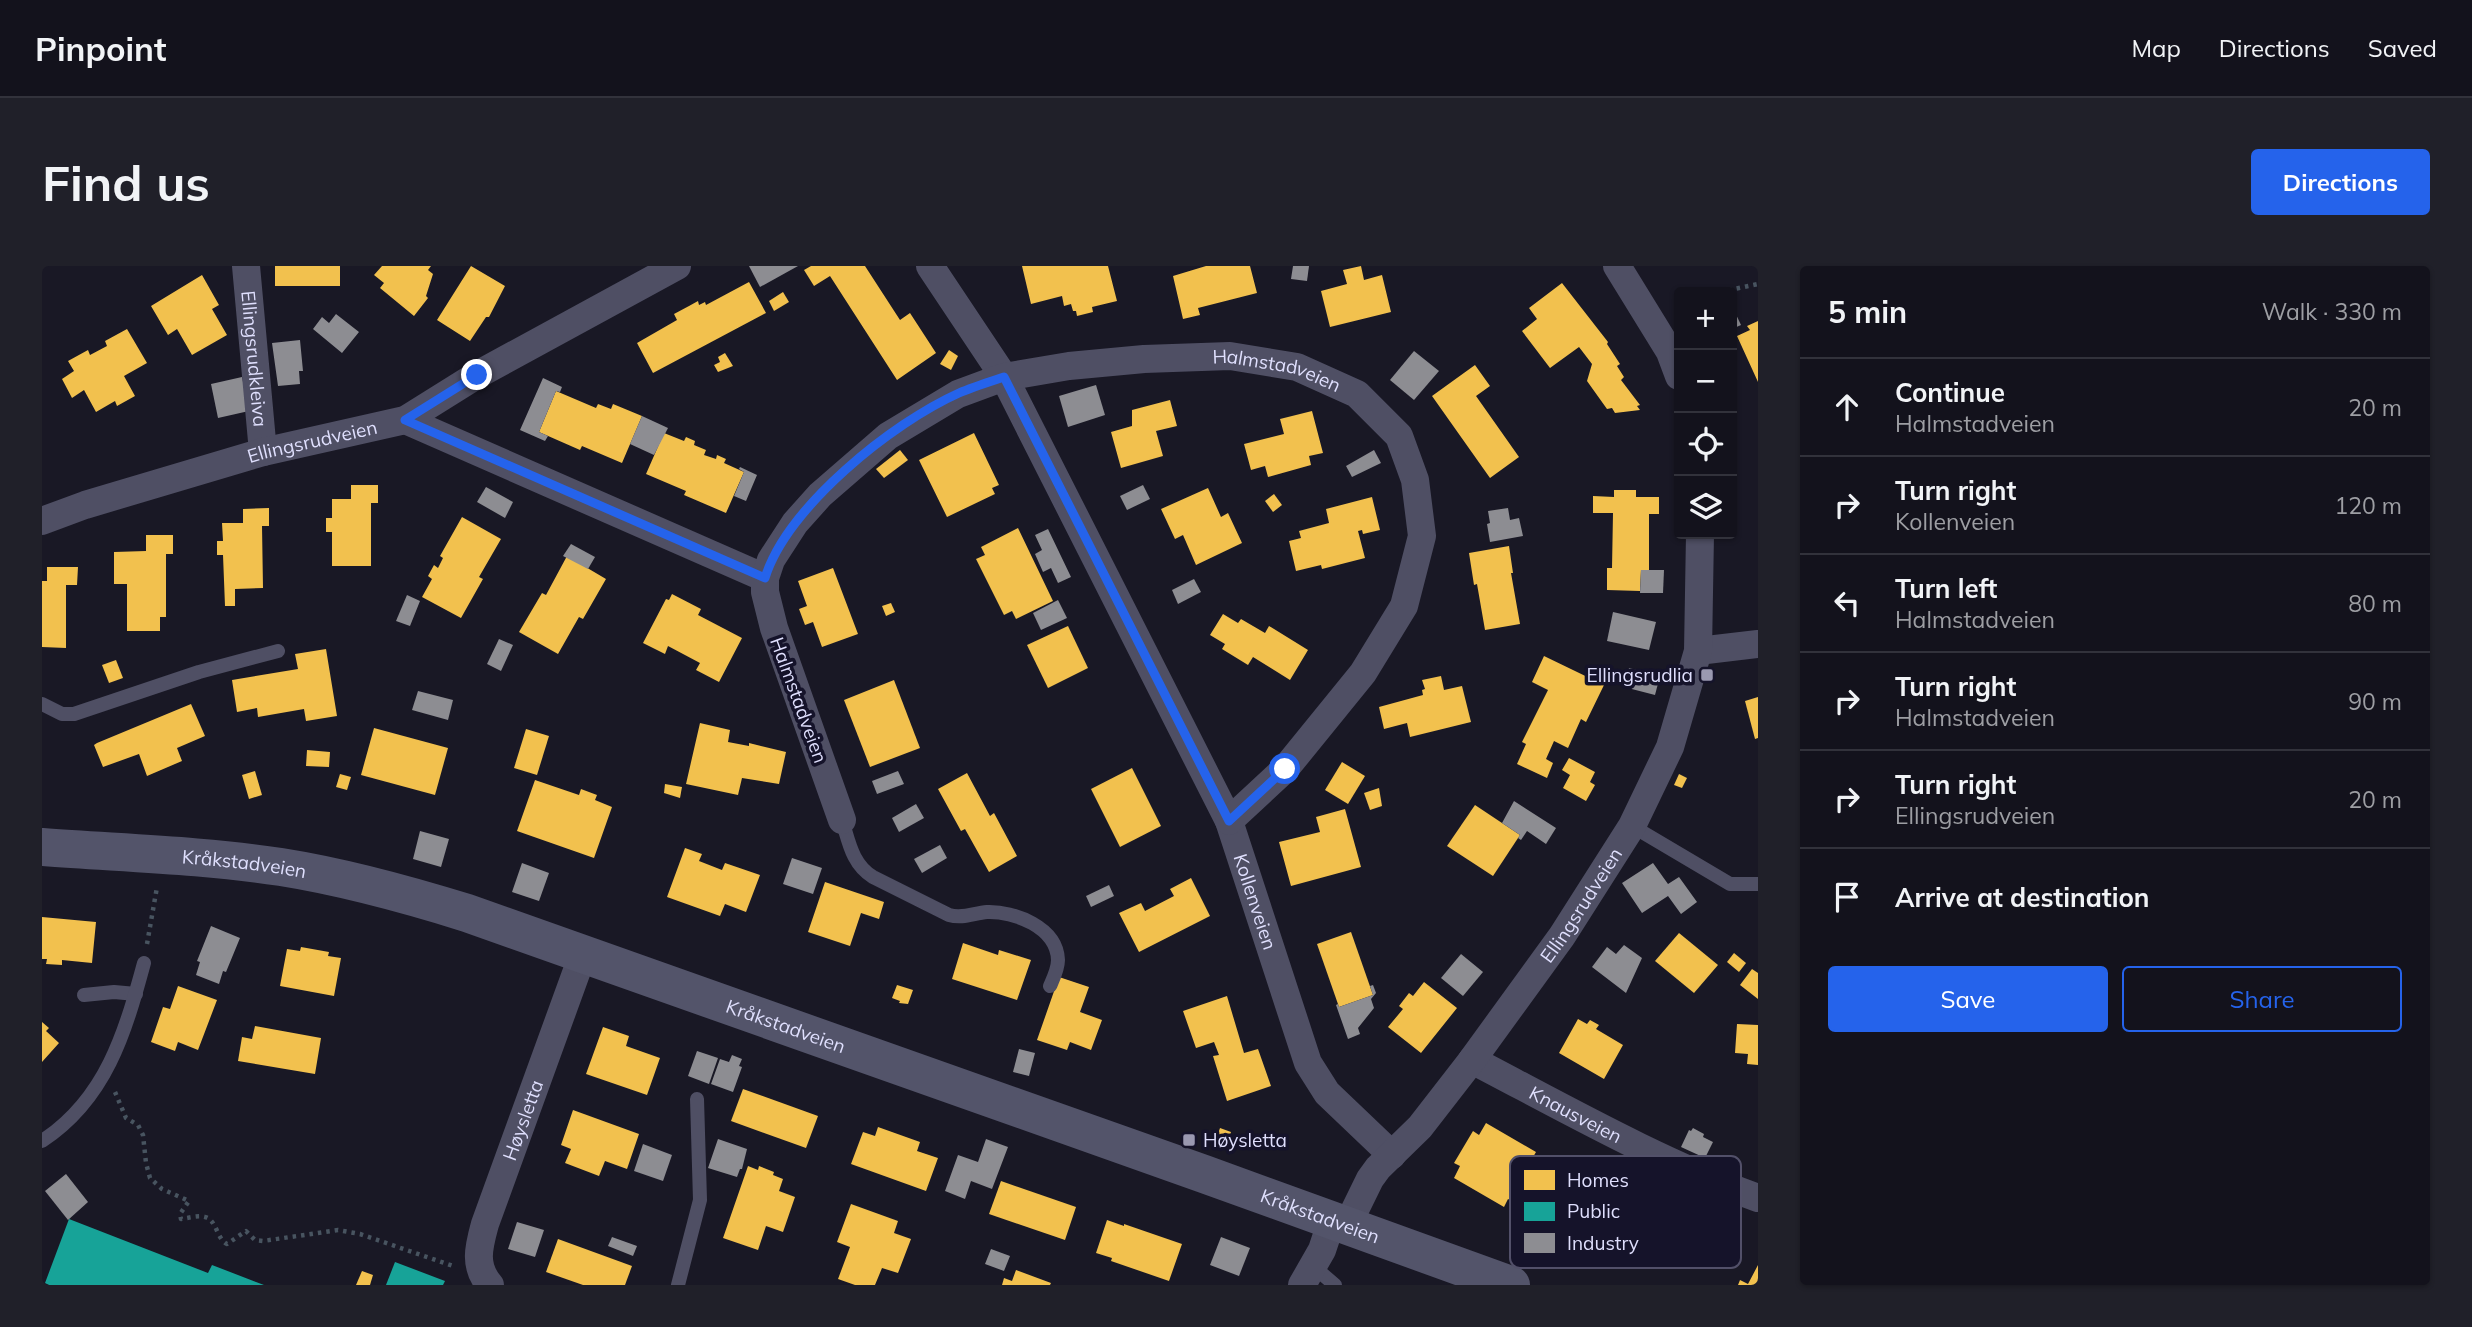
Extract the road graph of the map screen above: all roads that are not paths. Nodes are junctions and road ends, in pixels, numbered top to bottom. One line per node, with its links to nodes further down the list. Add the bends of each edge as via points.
1 (246, 266): 8 (street, Ellingsrudkleiva)
2 (930, 266): 6 (street, Kollenveien)
3 (1617, 266): 5 (street)
4 (660, 270): 7 (street, Ellingsrudveien)
5 (1674, 363)
6 (1004, 377): 11 (street, Halmstadveien, via 925,412 851,467 795,523); 17 (street, Kollenveien); 17 (street, Halmstadveien, via 1107,362 1230,356 1297,367 1357,394 1399,436 1415,480 1422,536 1404,606 1363,673 1285,769)
7 (405, 420): 8 (street, Ellingsrudveien); 11 (street)
8 (263, 452): 9 (street, Ellingsrudveien)
9 (42, 521)
10 (1700, 539): 14 (street, Ellingsrudveien)
11 (765, 578): 16 (street, Halmstadveien, via 767,606)
12 (1758, 644): 14 (street)
13 (278, 651): 15 (lane, via 74,714 62,714)
14 (1698, 651): 18 (street, Ellingsrudveien, via 1670,747)
15 (42, 704)
16 (842, 820): 23 (lane, via 858,865 884,883 956,917 1001,913 1034,924 1056,951 1057,970)
17 (1229, 821): 29 (street, Kollenveien, via 1308,1063 1327,1094)
18 (1632, 826): 20 (lane, via 1730,884); 26 (street, Ellingsrudveien, via 1562,936)
19 (42, 847): 21 (main road, Kråkstadveien, via 246,863 323,874 441,905)
20 (1758, 884)
21 (583, 954): 33 (main road, Kråkstadveien); 35 (street, Høysletta, via 491,1206 478,1257)
22 (144, 963): 24 (lane)
23 (1050, 986)
24 (136, 994): 25 (lane); 28 (lane, via 100,1081 79,1111)
25 (84, 995)
26 (1472, 1060): 29 (street, Ellingsrudveien); 30 (street, Knausveien)
27 (697, 1099): 36 (lane, via 700,1200)
28 (42, 1141)
29 (1392, 1155): 33 (street, Ellingsrudveien)
30 (1657, 1156)
31 (1741, 1192): 32 (street, Knausveien)
32 (1758, 1198)
33 (1340, 1223): 34 (street); 37 (main road, Kråkstadveien)
34 (1317, 1279)
35 (490, 1285)
36 (678, 1285)
37 (1511, 1285)

